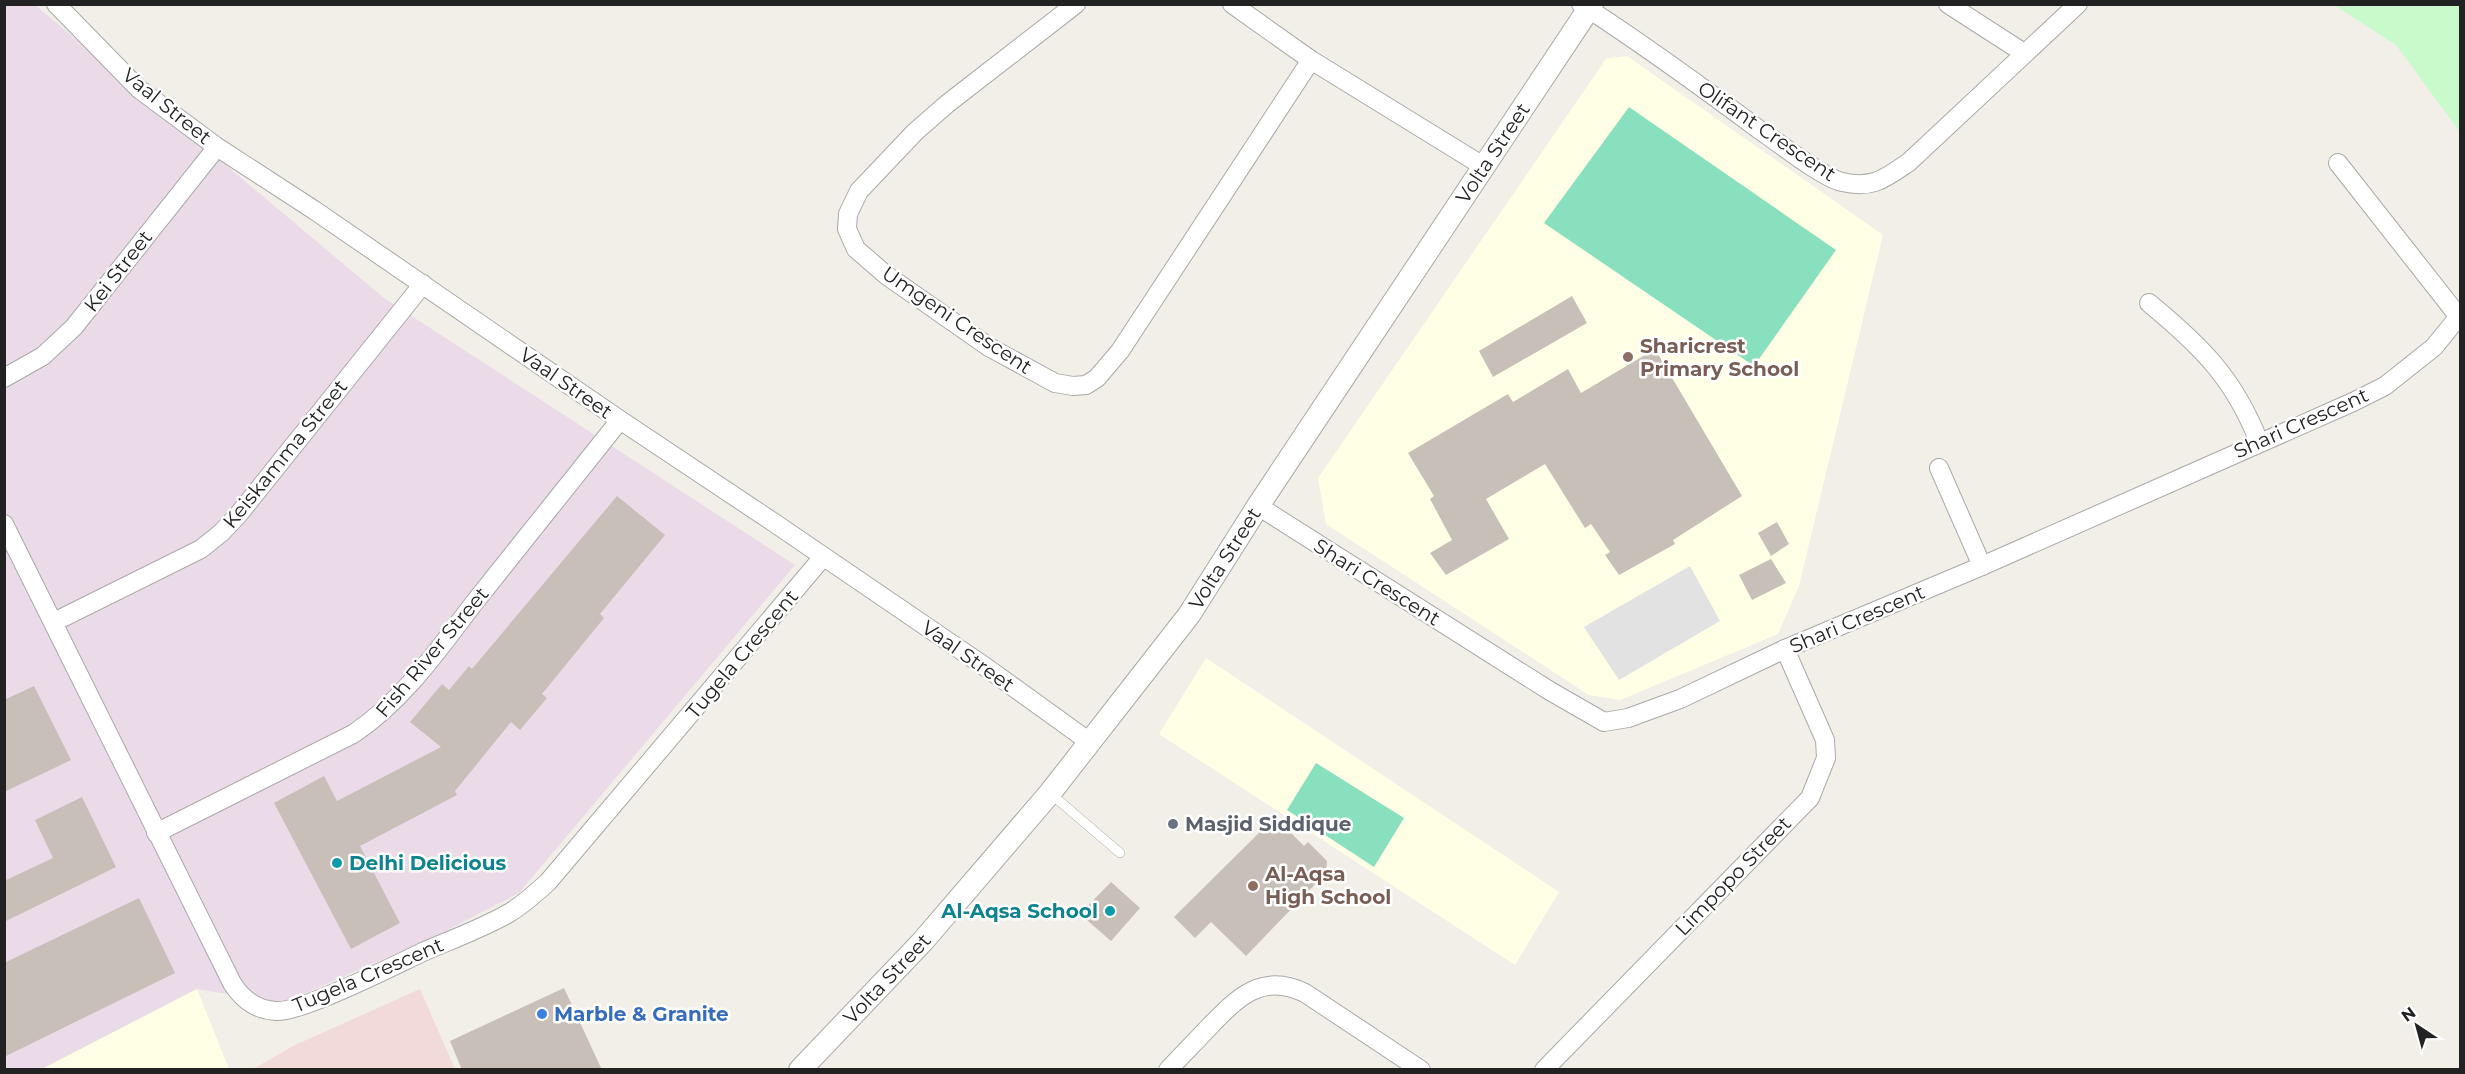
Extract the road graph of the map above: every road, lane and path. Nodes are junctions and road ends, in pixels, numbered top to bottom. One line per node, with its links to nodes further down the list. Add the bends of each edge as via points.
1 (56, 4): 9 (street, Vaal Street, via 140,88)
2 (1076, 4): 8 (street, Umgeni Crescent, via 915,132 859,191 848,214 847,229 856,249 886,275 989,347 1066,386 1086,385 1098,378 1120,351)
3 (1232, 4): 8 (street)
4 (1947, 4): 7 (street)
5 (2078, 4): 7 (street, Olifant Crescent)
6 (1587, 6): 7 (street, Olifant Crescent, via 1802,160 1839,182 1860,185 1882,180 1909,162); 11 (street, Volta Street)
7 (2024, 53)
8 (1311, 60): 11 (street)
9 (217, 147): 12 (street, Vaal Street); 15 (street, Kei Street, via 74,327 43,356)
10 (2338, 163): 14 (street)
11 (1484, 166): 19 (street, Volta Street)
12 (423, 284): 16 (street, Vaal Street); 23 (street, Keiskamma Street, via 221,533 201,549)
13 (2149, 303): 17 (street, via 2208,356 2247,412)
14 (2460, 316): 17 (street, Shari Crescent, via 2434,347 2385,386)
15 (4, 378)
16 (620, 420): 21 (street, Vaal Street); 27 (street, Fish River Street, via 392,705 353,734)
17 (2259, 442): 22 (street, Shari Crescent)
18 (1939, 468): 22 (street)
19 (1258, 507): 24 (street, Shari Crescent, via 1550,692 1604,722 1628,718 1680,699); 25 (street, Volta Street, via 1189,615)
20 (4, 524): 23 (street, Tugela Crescent)
21 (823, 557): 25 (street, Vaal Street); 27 (street, Tugela Crescent, via 686,722 529,900 493,921 292,1009 263,1008 239,995)
22 (1982, 566): 24 (street, Shari Crescent)
23 (54, 622): 27 (street, Tugela Crescent)
24 (1785, 649): 32 (street, Limpopo Street, via 1825,740 1826,758 1810,798)
25 (1091, 743): 26 (street, Volta Street)
26 (1050, 793): 28 (lane); 29 (street, Volta Street, via 923,941)
27 (156, 833)
28 (1120, 854)
29 (800, 1070)
30 (1168, 1070): 31 (street, via 1235,1000 1264,986 1280,984 1305,993)
31 (1421, 1070)
32 (1544, 1070)

